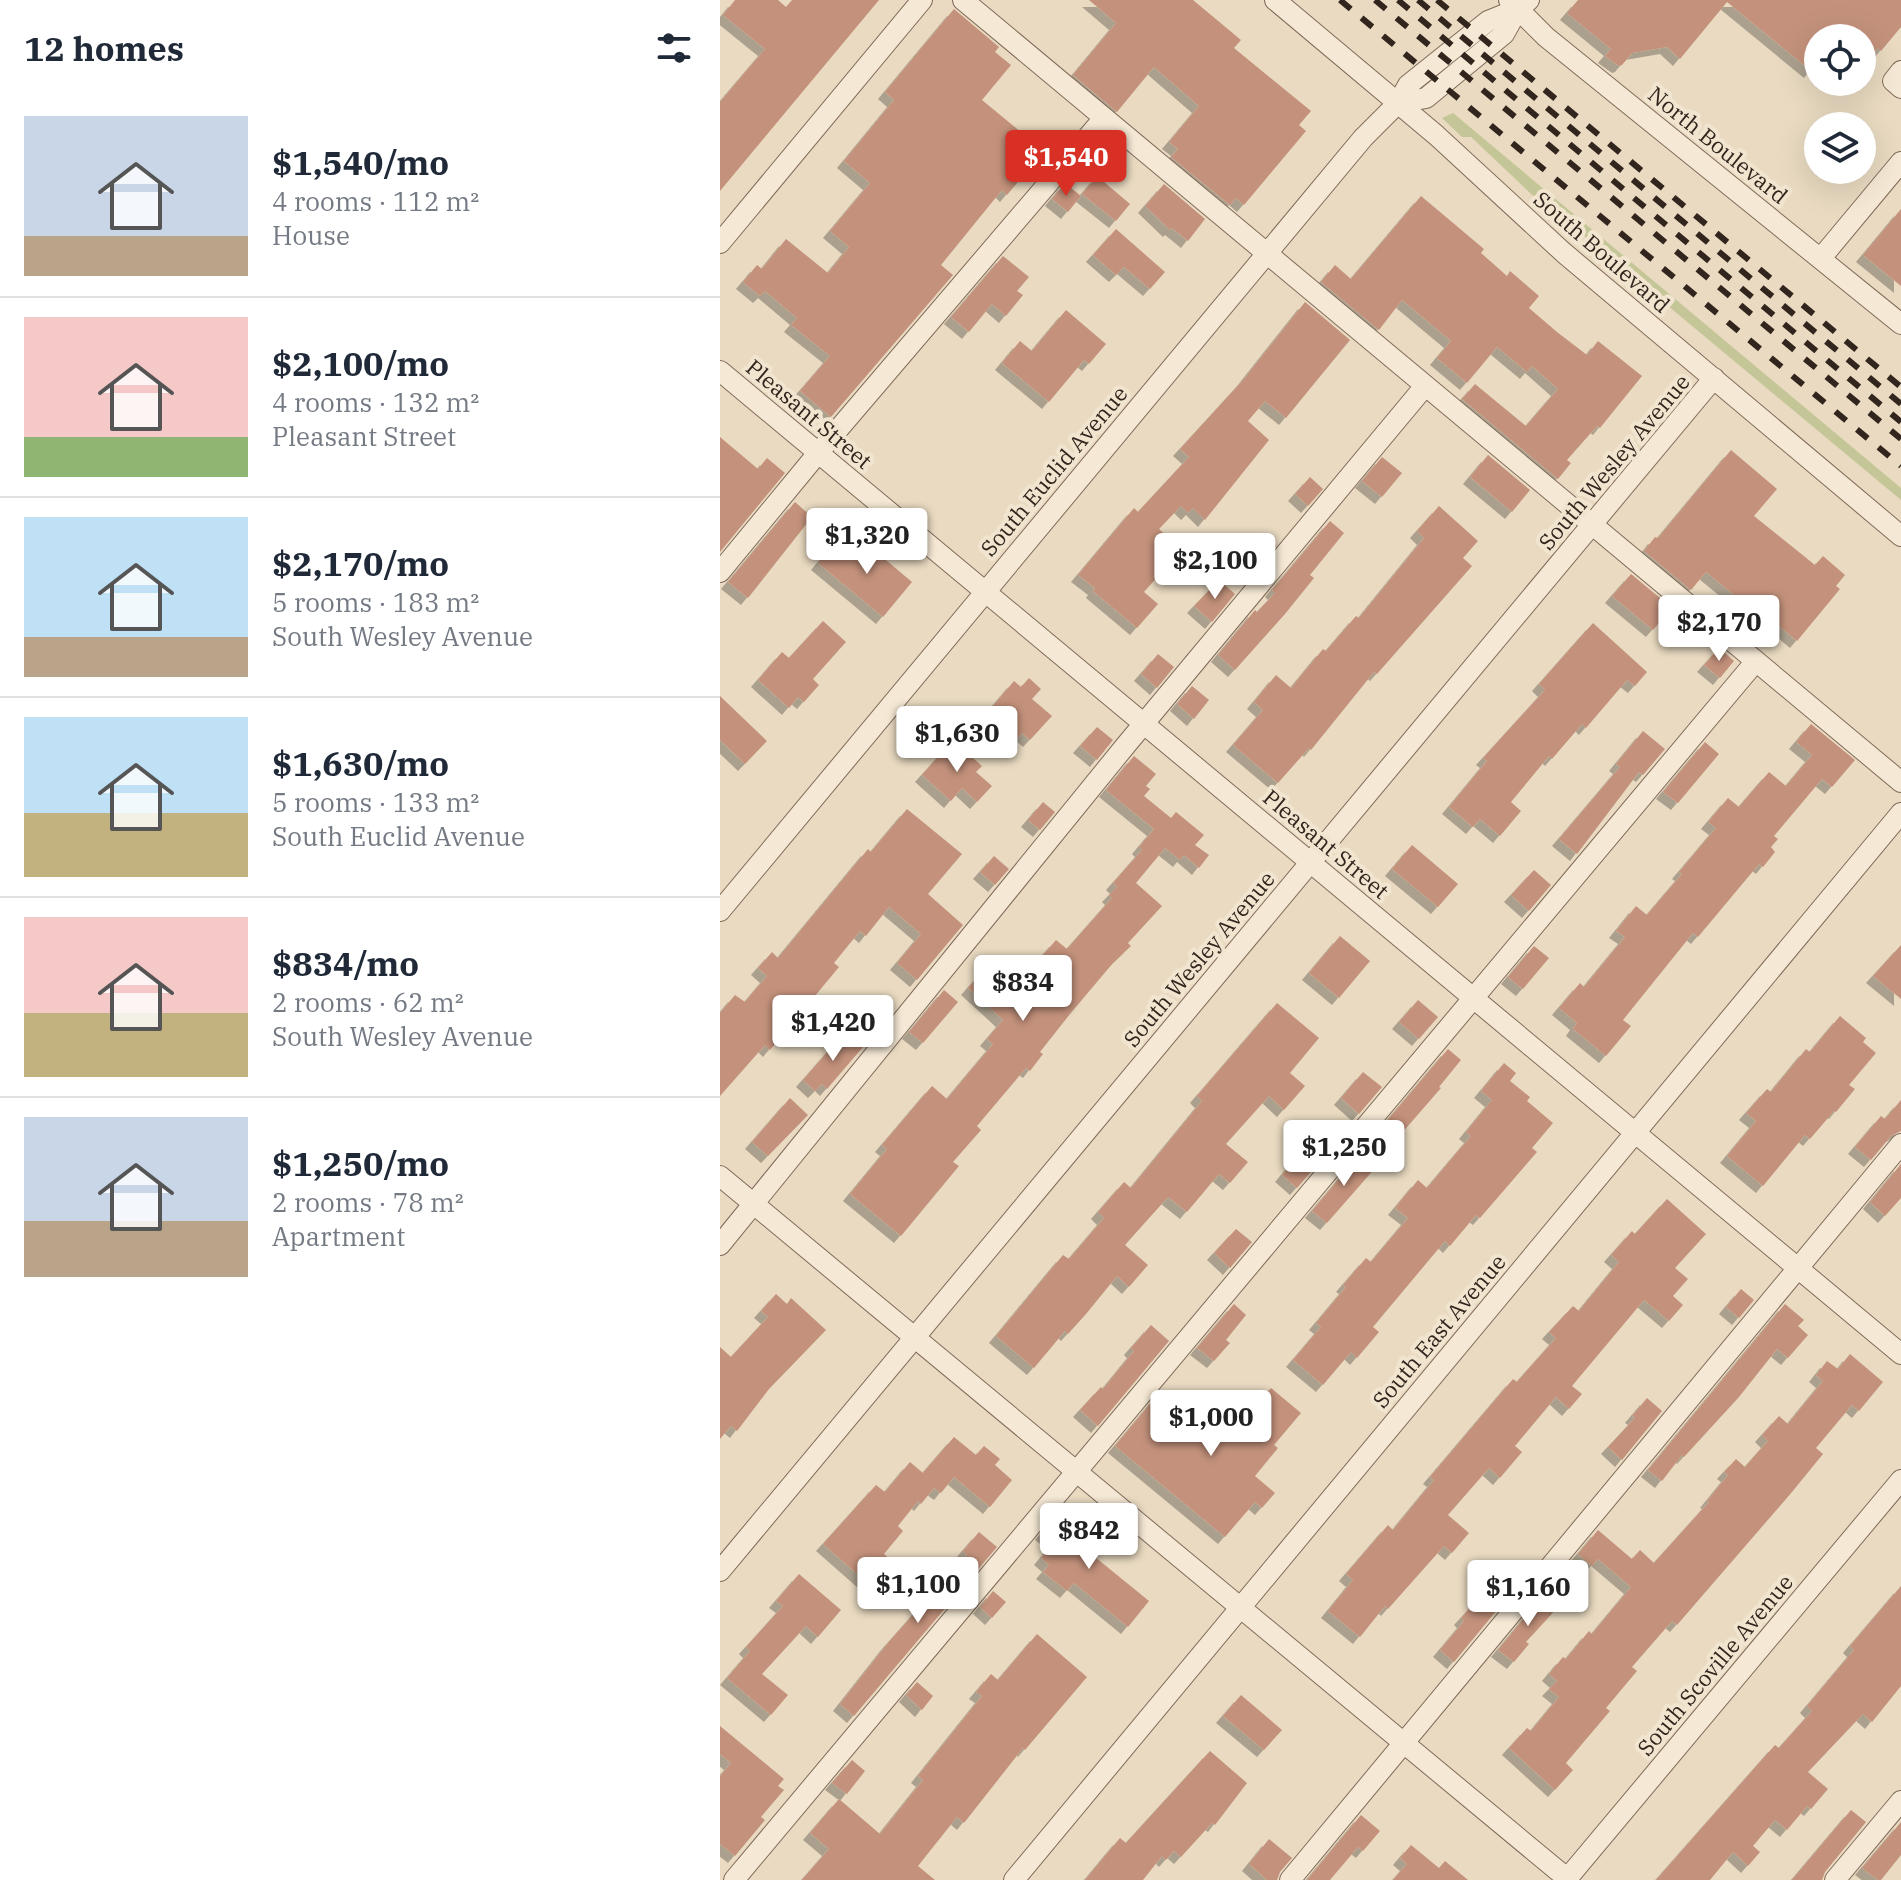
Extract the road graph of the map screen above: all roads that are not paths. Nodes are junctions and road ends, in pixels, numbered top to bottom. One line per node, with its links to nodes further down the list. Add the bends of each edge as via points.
1 (922, 0): 8 (street)
2 (963, 0): 6 (street)
3 (1275, 0): 5 (street, South Boulevard)
4 (1519, 3): 5 (street, via 1504,34 1426,98); 10 (street, North Boulevard, via 1546,37)
5 (1398, 103): 9 (street, South Euclid Avenue); 13 (street, South Boulevard, via 1564,253)
6 (1104, 118): 9 (street); 15 (street)
7 (1901, 162): 10 (street)
8 (720, 243)
9 (1267, 254): 14 (street); 19 (street, South Euclid Avenue)
10 (1821, 258): 11 (street, North Boulevard)
11 (1901, 324)
12 (720, 371): 15 (street, Pleasant Street)
13 (1714, 378): 16 (street, South Wesley Avenue); 17 (street, South Boulevard)
14 (1425, 386): 16 (street); 21 (street)
15 (818, 453): 18 (street); 19 (street, Pleasant Street)
16 (1593, 525): 20 (street); 24 (street, South Wesley Avenue)
17 (1901, 536)
18 (720, 572)
19 (984, 592): 21 (street, Pleasant Street); 25 (street, South Euclid Avenue)
20 (1756, 661): 22 (street); 26 (street)
21 (1143, 723): 24 (street, Pleasant Street); 30 (street)
22 (1901, 782)
23 (1901, 813): 27 (street, South East Avenue)
24 (1311, 863): 26 (street, Pleasant Street); 33 (street, South Wesley Avenue)
25 (720, 911)
26 (1472, 997): 27 (street, Pleasant Street); 35 (street)
27 (1635, 1133): 32 (street, Pleasant Street); 38 (street, South East Avenue)
28 (1901, 1144): 32 (street)
29 (720, 1176): 30 (street)
30 (754, 1204): 31 (street); 33 (street)
31 (720, 1245)
32 (1798, 1268): 34 (street, Pleasant Street); 39 (street)
33 (914, 1337): 35 (street); 37 (street, South Wesley Avenue)
34 (1901, 1354)
35 (1076, 1471): 38 (street); 41 (street)
36 (1901, 1480): 44 (street, South Scoville Avenue)
37 (720, 1571)
38 (1241, 1607): 39 (street); 42 (street, South East Avenue)
39 (1404, 1743): 43 (street); 44 (street)
40 (1901, 1801): 45 (street)
41 (734, 1880)
42 (1014, 1880)
43 (1290, 1880)
44 (1568, 1880)
45 (1835, 1880)

